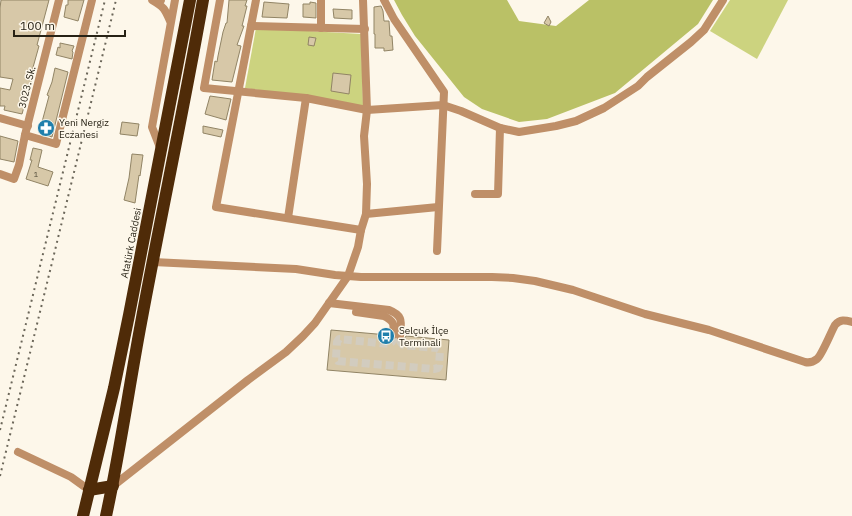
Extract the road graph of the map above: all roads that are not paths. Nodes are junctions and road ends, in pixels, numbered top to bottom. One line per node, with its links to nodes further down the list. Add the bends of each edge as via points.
1 (59, 0): 24 (street, 3023. Sk.)
2 (92, 0): 26 (street, via 56,144)
3 (145, 0): 4 (street)
4 (152, 0): 5 (street); 15 (street, via 162,6)
5 (161, 0)
6 (175, 0): 15 (street)
7 (190, 0): 27 (highway, Atatürk Caddesi)
8 (204, 0): 35 (highway)
9 (220, 0): 19 (street, via 204,88)
10 (256, 0): 16 (street)
11 (321, 0): 17 (street)
12 (363, 0): 18 (street)
13 (384, 0): 21 (street, via 394,19 444,92)
14 (723, 0): 25 (street, via 704,30 691,42 638,86 604,108 576,121 556,126 519,132)
15 (171, 22): 27 (street, via 152,127)
16 (252, 26): 17 (street); 19 (street)
17 (321, 28): 18 (street)
18 (364, 29): 22 (street)
19 (239, 91): 20 (street); 32 (street, via 216,207)
20 (306, 98): 22 (street); 32 (street)
21 (443, 105): 22 (street); 25 (street); 30 (street)
22 (367, 110): 31 (street, via 364,136)
23 (0, 118): 24 (street)
24 (28, 126): 26 (street, 3023. Sk.)
25 (500, 128): 29 (street, via 498,194)
26 (25, 135): 28 (street, 3023. Sk., via 14,179)
27 (161, 151): 42 (highway, Atatürk Caddesi, via 114,388)
28 (0, 174)
29 (475, 194)
30 (438, 207): 31 (street); 34 (street)
31 (366, 214): 33 (street)
32 (288, 218): 33 (street)
33 (361, 230): 36 (street)
34 (437, 251)
35 (153, 262): 36 (street, via 296,269); 41 (highway)
36 (348, 276): 37 (street); 38 (street, via 492,277 535,281 709,330 809,363 818,358 834,325 840,320)
37 (327, 306): 39 (street, via 384,316 393,322); 41 (street, via 315,323 286,352)
38 (852, 322)
39 (397, 335)
40 (18, 452): 42 (street, via 71,477)
41 (113, 486): 42 (highway); 44 (highway)
42 (89, 490): 43 (highway, Atatürk Caddesi)
43 (83, 516)
44 (106, 516)

